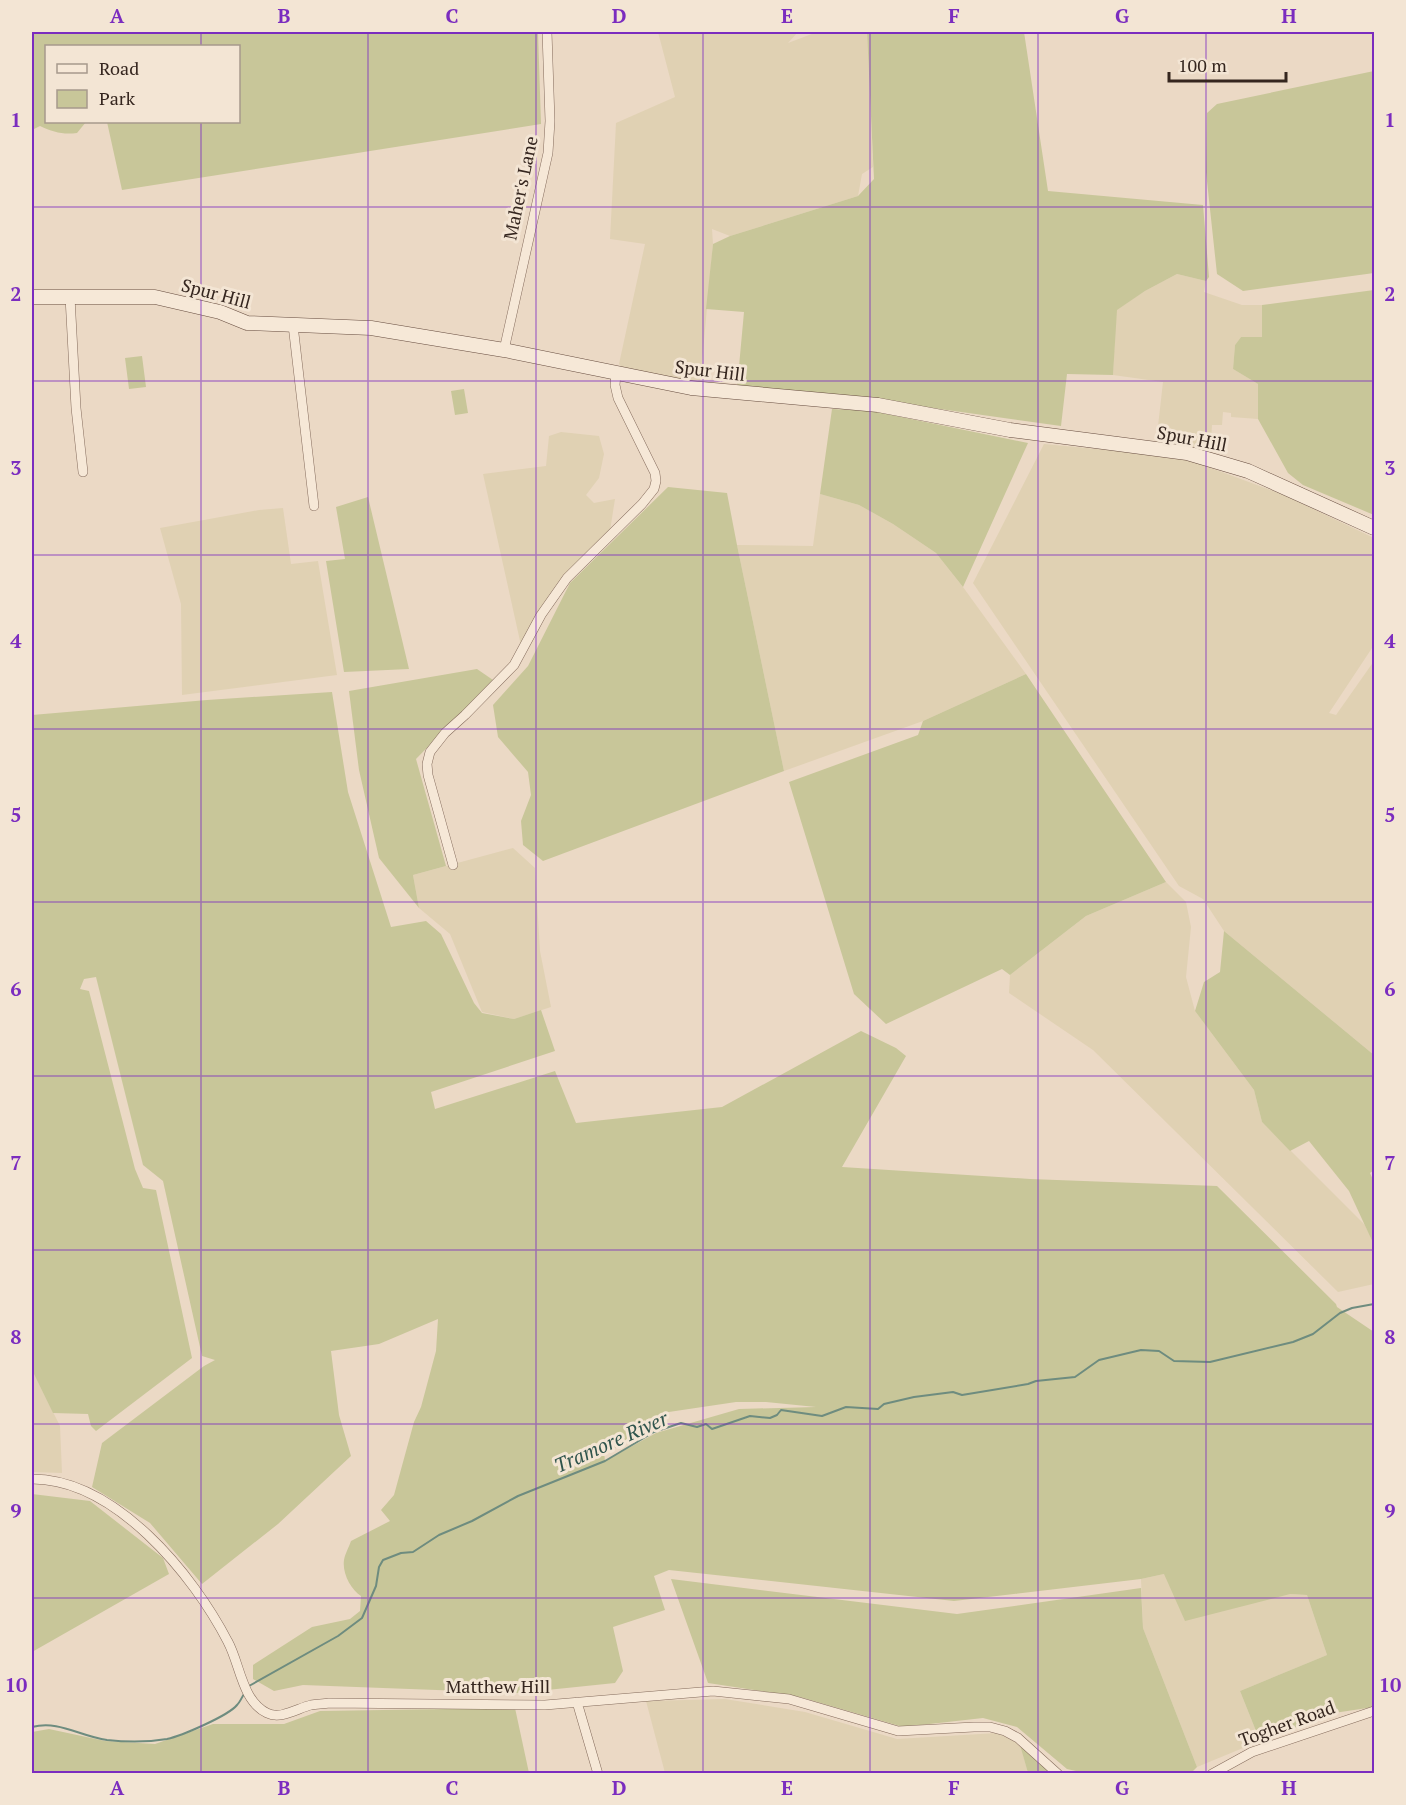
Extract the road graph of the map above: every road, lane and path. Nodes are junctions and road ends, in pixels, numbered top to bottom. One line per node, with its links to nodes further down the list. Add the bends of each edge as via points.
1 (547, 32): 5 (street, Maher's Lane, via 548,153)
2 (32, 297): 3 (street, Spur Hill)
3 (70, 297): 4 (street, Spur Hill, via 155,297 220,312 247,323); 7 (street)
4 (293, 325): 5 (street, Spur Hill, via 371,328); 8 (street)
5 (504, 350): 6 (street, Spur Hill)
6 (616, 374): 9 (street, Spur Hill, via 691,388 878,405 1011,430 1187,453 1248,471); 10 (street, via 618,398 656,473 654,489 567,578 514,665 430,752 428,775)
7 (83, 472)
8 (314, 506)
9 (1374, 528)
10 (453, 865)
11 (32, 1479): 12 (street, Matthew Hill, via 59,1481 100,1500 157,1543 193,1584 230,1644 257,1707 269,1714 330,1703)
12 (577, 1702): 14 (street); 15 (street, Matthew Hill, via 713,1691 789,1699 898,1731 990,1727 1018,1738)
13 (1374, 1711): 16 (street, Togher Road, via 1252,1752)
14 (598, 1773)
15 (1059, 1773)
16 (1212, 1773)

